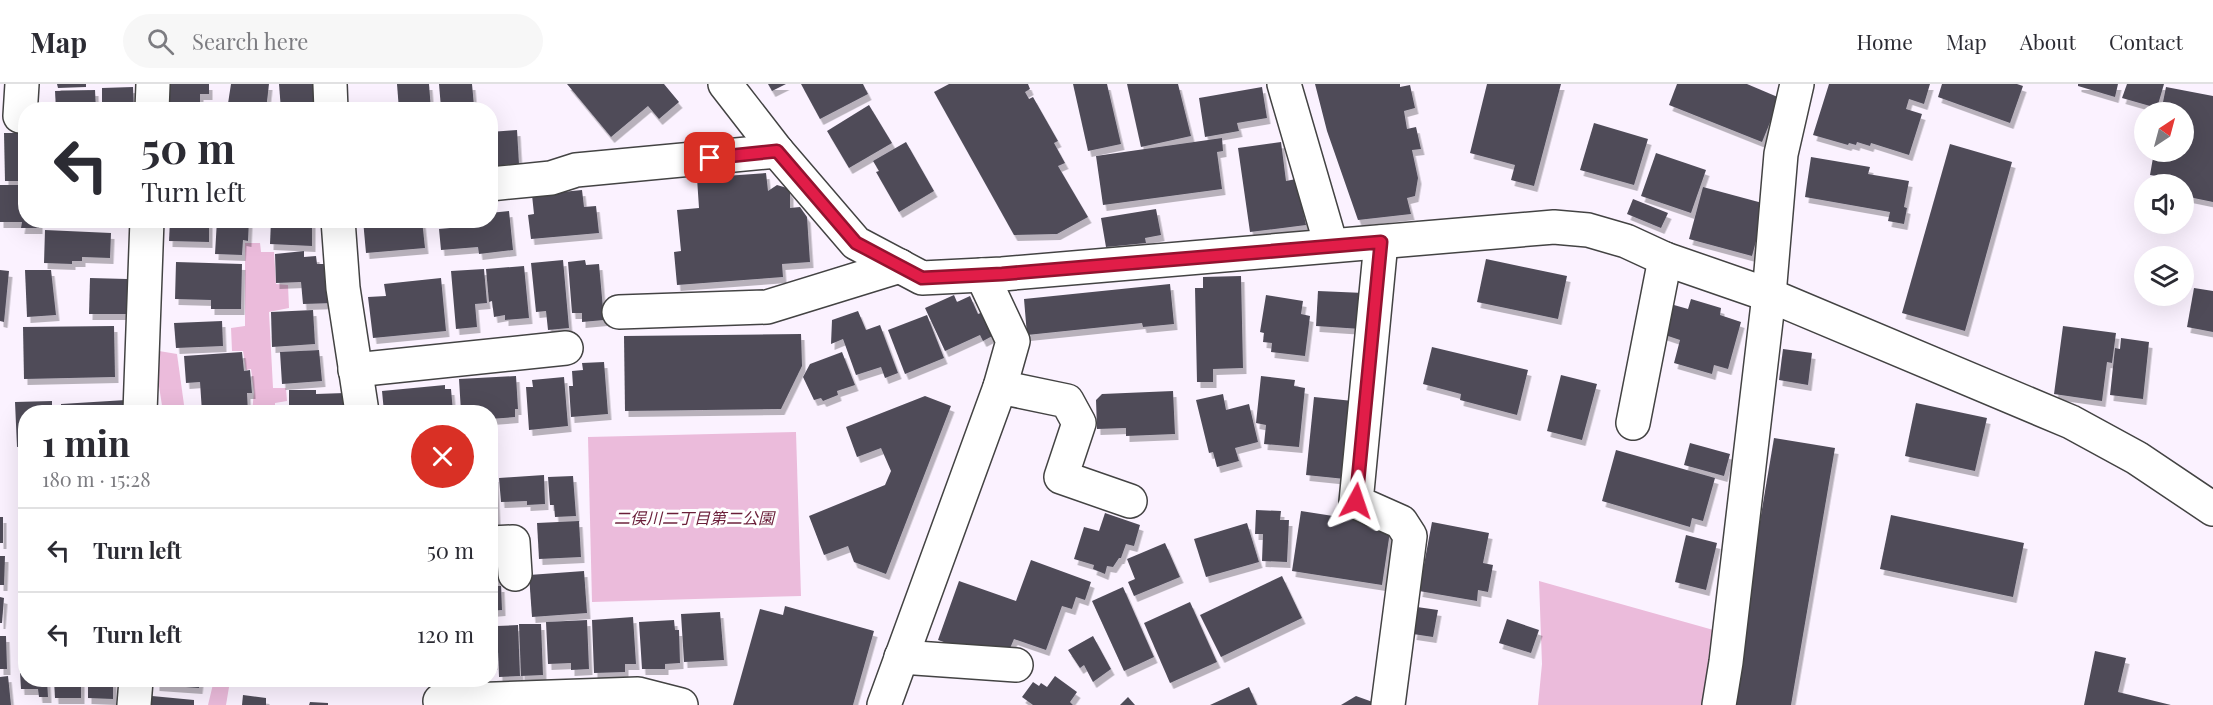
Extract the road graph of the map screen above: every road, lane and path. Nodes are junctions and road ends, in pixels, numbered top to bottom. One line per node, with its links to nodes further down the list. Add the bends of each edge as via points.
1 (153, 84): 6 (street)
2 (330, 84): 7 (street)
3 (725, 84): 8 (street)
4 (1284, 84): 13 (street)
5 (1797, 84): 17 (street, via 1781,154)
6 (152, 102)
7 (331, 102)
8 (777, 151): 9 (street, via 576,171 551,178); 15 (street, via 856,243)
9 (498, 183)
10 (147, 228): 22 (street)
11 (339, 228): 20 (street)
12 (1381, 242): 13 (street); 14 (street, via 1554,227 1588,230 1626,241); 36 (street, via 1356,501 1401,522 1410,536)
13 (1331, 245): 16 (street)
14 (1665, 259): 17 (street); 24 (street)
15 (900, 266): 16 (street, via 922,278); 18 (street, via 767,307)
16 (982, 275): 21 (street, via 1013,341)
17 (1769, 295): 26 (street, via 2071,422 2137,458); 37 (street)
18 (619, 312)
19 (567, 348): 20 (street)
20 (355, 370): 23 (street)
21 (1000, 387): 25 (street, via 1067,401 1078,423 1061,477); 29 (street)
22 (140, 405)
23 (362, 405)
24 (1633, 423)
25 (1130, 501)
26 (2213, 509)
27 (498, 543): 28 (street, via 513,542)
28 (515, 574)
29 (902, 657): 30 (street); 35 (street)
30 (1016, 666)
31 (135, 687): 33 (street)
32 (437, 695): 34 (street, via 638,694)
33 (134, 705)
34 (681, 705)
35 (884, 705)
36 (1388, 705)
37 (1719, 705)

